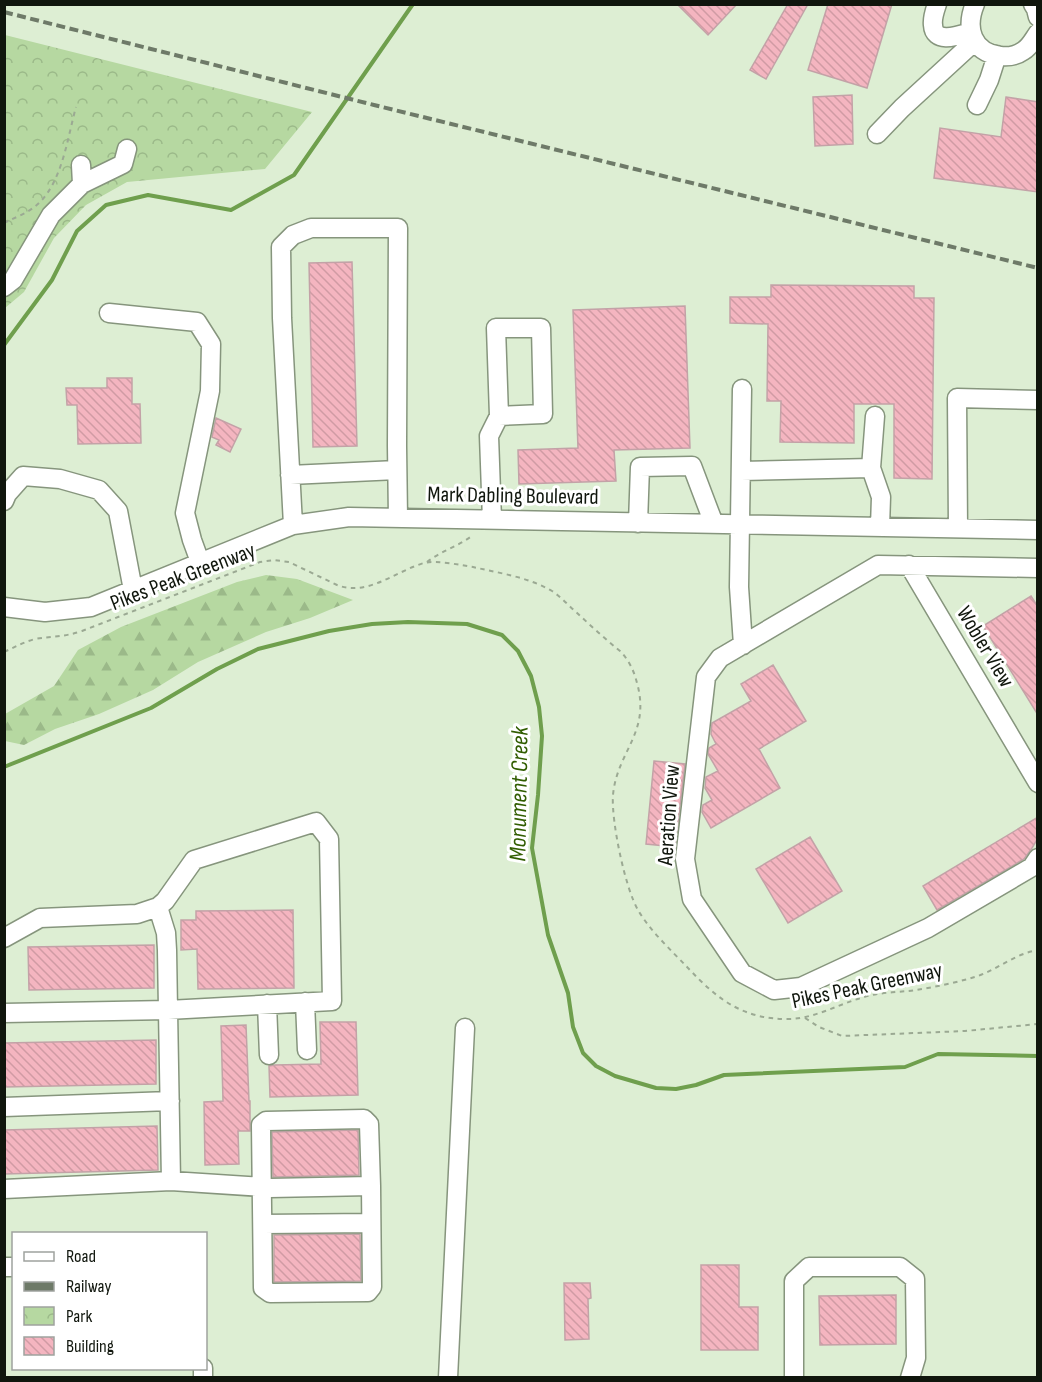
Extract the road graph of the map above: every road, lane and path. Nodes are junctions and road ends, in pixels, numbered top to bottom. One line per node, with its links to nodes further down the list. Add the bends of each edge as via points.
1 (936, 4): 6 (street, via 935,31 948,38)
2 (1033, 4): 4 (street)
3 (973, 5): 6 (street)
4 (1038, 17)
5 (1038, 33): 7 (street, via 1022,52 1008,57)
6 (973, 36): 7 (street, via 982,49); 10 (street)
7 (997, 55): 8 (street)
8 (977, 105)
9 (76, 107): 14 (path, via 51,189 34,208)
10 (877, 134)
11 (127, 149): 13 (street, via 123,164)
12 (81, 165): 13 (street)
13 (82, 184): 15 (street, via 51,215 13,280)
14 (4, 223)
15 (4, 287)
16 (109, 314): 35 (street, via 197,322 211,344 210,391 185,513)
17 (742, 389): 23 (street)
18 (1038, 400): 33 (street, via 957,399)
19 (499, 416): 19 (street, via 496,328 541,327 543,414); 27 (street, via 489,436)
20 (875, 416): 21 (street)
21 (871, 468): 23 (street); 32 (street, via 881,497)
22 (397, 470): 24 (street); 24 (street, via 398,228 311,228 292,235 281,247); 26 (street)
23 (741, 471): 30 (street)
24 (290, 475): 31 (street)
25 (4, 501): 39 (street, via 23,476 60,479 99,490 118,510)
26 (398, 519): 27 (street, Mark Dabling Boulevard); 31 (street, Mark Dabling Boulevard, via 349,517)
27 (492, 520): 28 (street, Mark Dabling Boulevard); 36 (path, via 467,540)
28 (638, 522): 29 (street, Mark Dabling Boulevard); 29 (street, via 640,466 692,466)
29 (714, 524): 30 (street, Mark Dabling Boulevard)
30 (741, 524): 32 (street, Mark Dabling Boulevard); 41 (street)
31 (293, 525): 35 (street, Mark Dabling Boulevard)
32 (879, 527): 33 (street, Mark Dabling Boulevard)
33 (958, 528): 34 (street, Mark Dabling Boulevard)
34 (1038, 530)
35 (200, 562): 39 (street, Mark Dabling Boulevard)
36 (427, 562): 42 (path, Pikes Peak Greenway, via 376,584 346,588 289,562 260,562 82,631 36,639); 52 (path, Pikes Peak Greenway, via 482,569 545,587 627,658 639,688 641,715 616,776 613,809 626,879 637,909 696,976 727,1003 760,1016)
37 (909, 566): 38 (street, Aeration View); 41 (street, Aeration View, via 878,565); 43 (street, Wobler View)
38 (1038, 568)
39 (133, 590): 40 (street, Mark Dabling Boulevard, via 91,607 45,612)
40 (4, 607)
41 (742, 645): 44 (street, Aeration View, via 720,658 706,677 685,859 692,899 742,974 774,990 801,987 928,928 1032,867)
42 (4, 652)
43 (1038, 783)
44 (1038, 858)
45 (158, 907): 46 (street, via 137,914 40,918); 48 (street, via 194,860 316,822 329,839 332,1001); 50 (street, via 167,942)
46 (4, 938)
47 (1038, 950): 52 (path, Pikes Peak Greenway, via 1018,955 971,978 864,997)
48 (305, 1002): 49 (street); 55 (street)
49 (267, 1004): 50 (street); 56 (street)
50 (168, 1010): 51 (street); 57 (street)
51 (4, 1013)
52 (804, 1017): 53 (path, via 842,1036)
53 (1038, 1024)
54 (465, 1028): 65 (street)
55 (307, 1050)
56 (269, 1055)
57 (170, 1101): 58 (street); 59 (street)
58 (4, 1107)
59 (171, 1181): 61 (street); 62 (street)
60 (371, 1186): 61 (street); 61 (street, via 369,1124 364,1119 266,1121 261,1125); 63 (street)
61 (262, 1187): 64 (street)
62 (4, 1189)
63 (371, 1222): 64 (street); 64 (street, via 372,1287 368,1292 270,1293 263,1288)
64 (263, 1224)
65 (448, 1377)
66 (794, 1377): 67 (street, via 794,1281 809,1268 900,1267 915,1279 916,1358)
67 (910, 1377)

